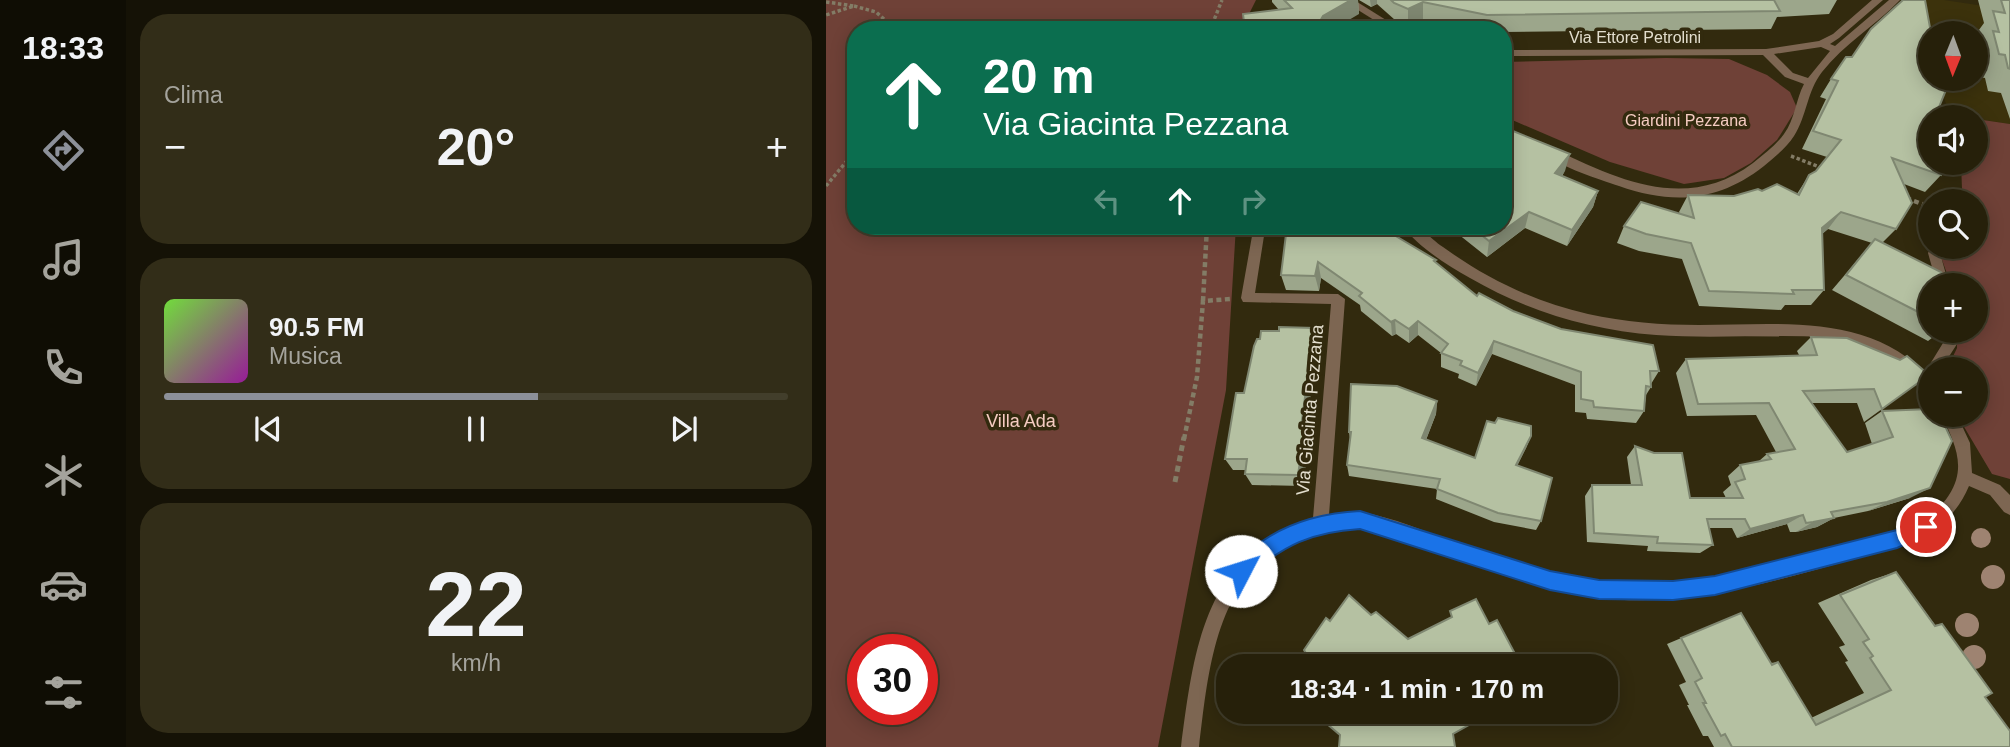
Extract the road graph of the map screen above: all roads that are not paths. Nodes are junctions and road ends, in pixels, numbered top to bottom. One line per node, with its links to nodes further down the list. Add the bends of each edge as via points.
1 (1347, 0): 4 (street)
2 (1878, 0): 5 (street)
3 (1895, 0): 6 (street)
4 (1382, 21)
5 (1822, 44): 6 (street); 7 (street, Via Ettore Petrolini)
6 (1837, 51): 9 (street)
7 (1766, 52): 8 (street, Via Ettore Petrolini); 9 (street, via 1789,75)
8 (1512, 53)
9 (1810, 82): 10 (street, via 1790,132 1773,150 1748,174 1706,191 1650,192 1614,181)
10 (1538, 146)
11 (1419, 235): 13 (street, via 1476,277 1556,310 1656,329 1826,331 1880,349)
12 (1258, 236): 17 (street, Via Giacinta Pezzana, via 1248,298 1338,299)
13 (1918, 375)
14 (1956, 427): 15 (street, via 1964,442)
15 (1964, 477): 16 (street, via 1995,489); 17 (street, via 1941,516 1917,532 1749,578 1673,590 1583,587 1360,520)
16 (2010, 507)
17 (1320, 524): 18 (street, via 1271,545 1228,587 1207,638)
18 (1189, 747)

